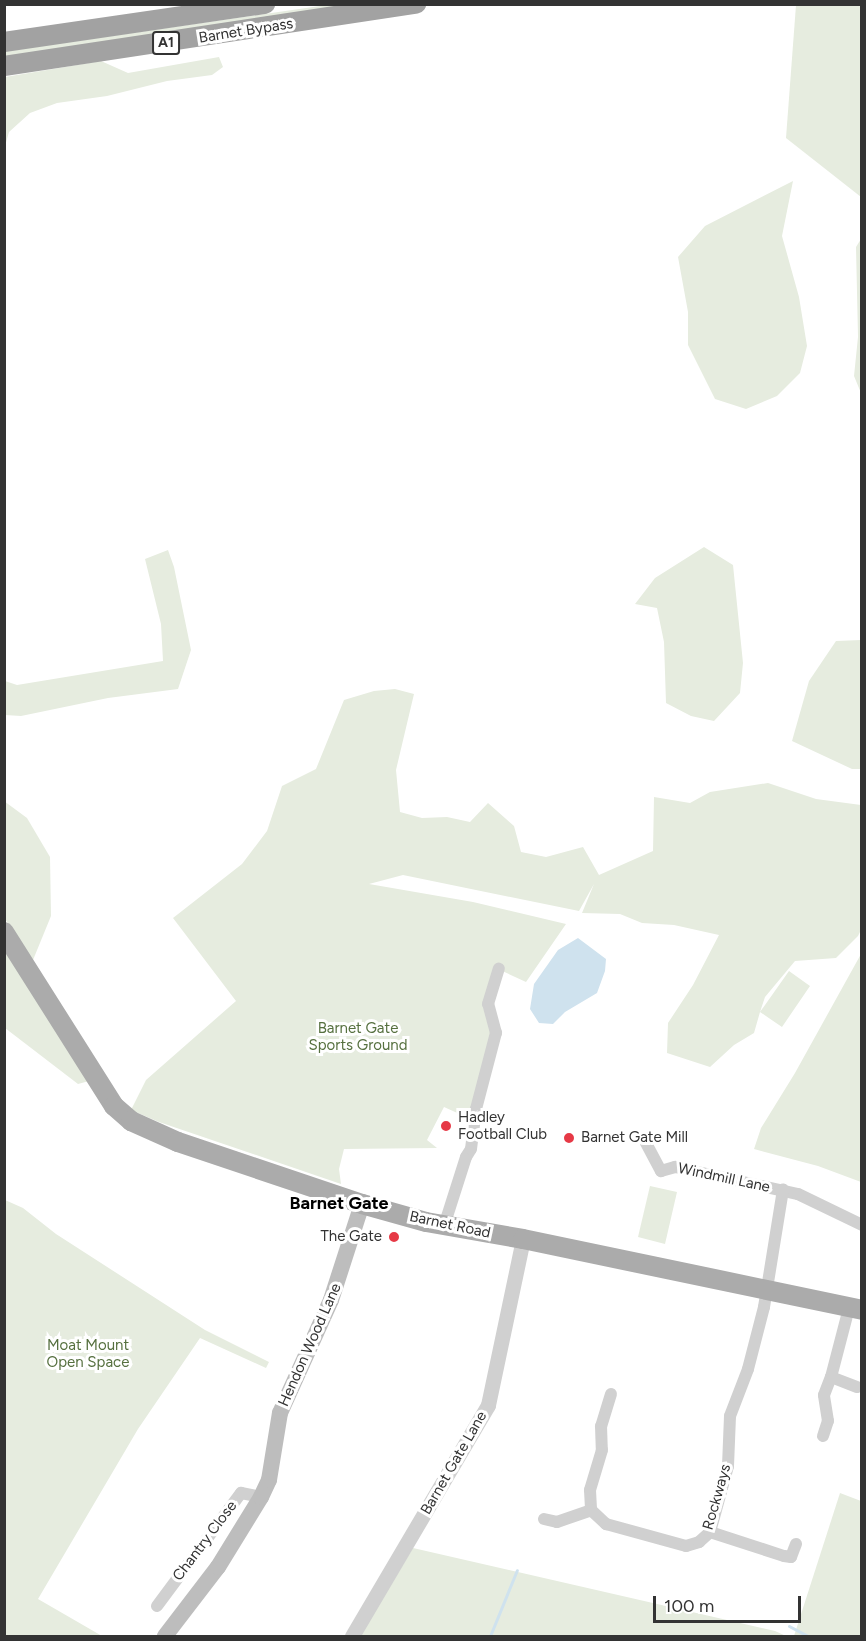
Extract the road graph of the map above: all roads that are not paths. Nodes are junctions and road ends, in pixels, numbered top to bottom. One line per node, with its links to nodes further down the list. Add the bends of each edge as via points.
1 (265, 4): 3 (highway, Barnet Bypass / A1)
2 (416, 4): 4 (highway, Barnet Bypass / A1)
3 (4, 42)
4 (4, 66)
5 (4, 932): 9 (main road, Barnet Road, via 98,1083 122,1114 178,1142)
6 (499, 969): 11 (street, via 488,1004 496,1033 476,1109 471,1149)
7 (646, 1143): 8 (street, Windmill Lane, via 661,1170 675,1167)
8 (783, 1190): 10 (street, Windmill Lane); 13 (street, Windmill Lane)
9 (362, 1204): 11 (main road, Barnet Road); 21 (main road, Hendon Wood Lane, via 331,1300 280,1413 269,1480)
10 (861, 1225)
11 (444, 1226): 12 (main road, Barnet Road)
12 (523, 1239): 13 (main road, Barnet Road); 28 (street, Barnet Gate Lane, via 488,1405)
13 (766, 1290): 14 (main road, Barnet Road); 24 (street, Rockways, via 748,1369 730,1416 728,1466)
14 (855, 1309): 15 (street)
15 (831, 1377): 16 (street); 20 (street, via 824,1395 828,1421)
16 (857, 1387)
17 (611, 1394): 18 (street)
18 (607, 1409): 19 (street); 22 (street, via 601,1426 602,1450 590,1490)
19 (620, 1412)
20 (823, 1436)
21 (261, 1497): 26 (street, Chantry Close, via 241,1494); 27 (main road, Hendon Wood Lane, via 218,1567)
22 (591, 1510): 23 (street, via 557,1522); 24 (street, Rockways, via 606,1524 686,1546 699,1542)
23 (544, 1519)
24 (710, 1532): 25 (street, via 791,1557)
25 (796, 1544)
26 (157, 1606)
27 (165, 1636)
28 (352, 1636)

